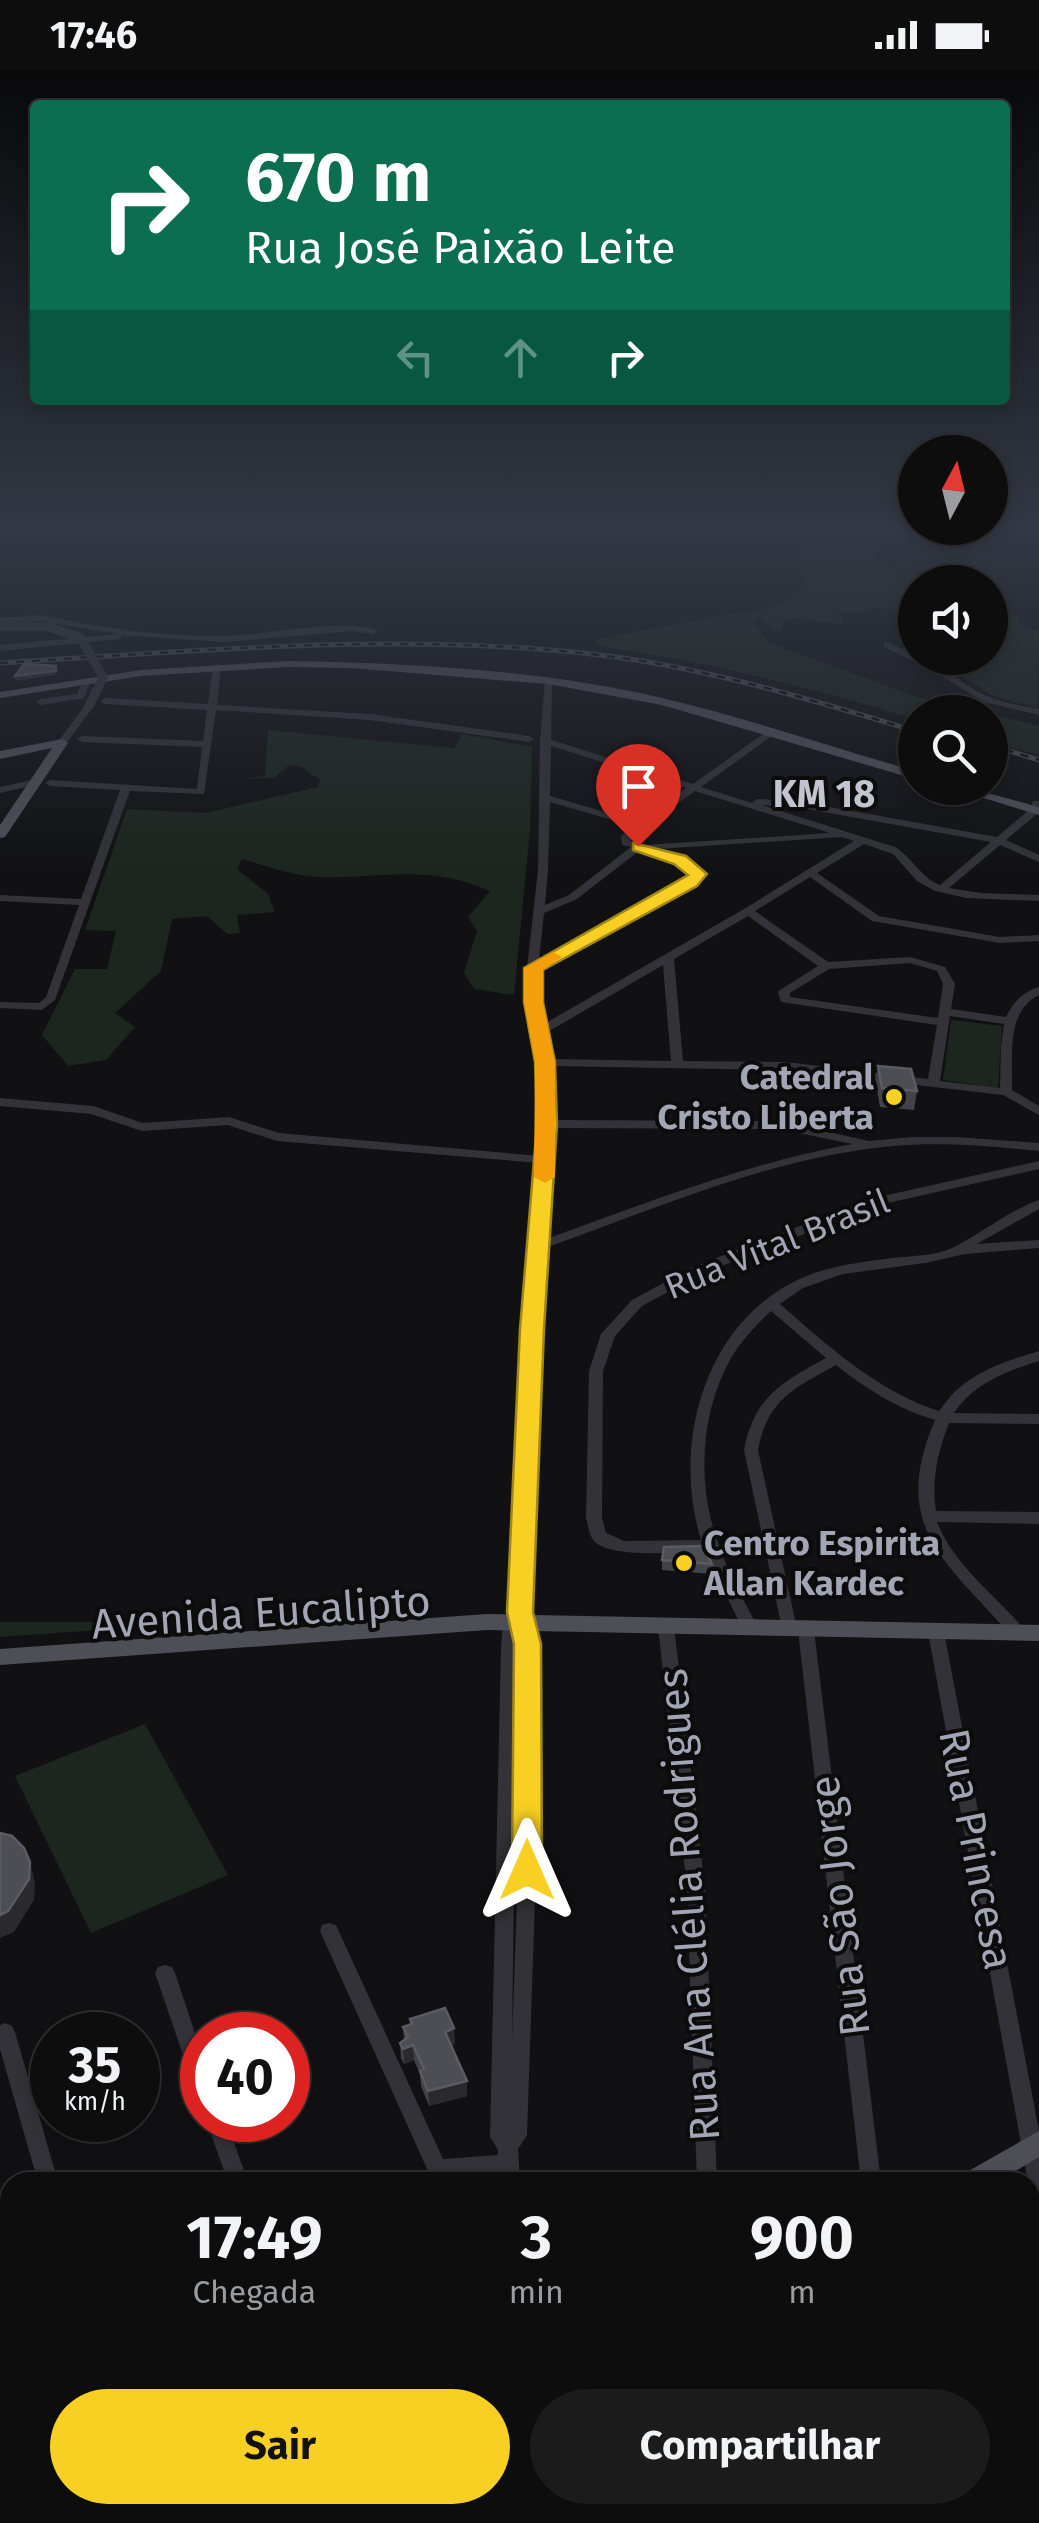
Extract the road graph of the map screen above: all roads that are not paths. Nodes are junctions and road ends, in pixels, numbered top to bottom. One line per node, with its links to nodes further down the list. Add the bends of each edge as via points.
1 (87, 648): 16 (street, bridge, via 103,677)
2 (894, 648): 10 (street, via 987,700)
3 (217, 666): 4 (main road); 5 (main road, via 330,664); 9 (street)
4 (87, 681): 6 (main road); 8 (street, via 80,696)
5 (548, 681): 12 (main road, via 632,695); 15 (street)
6 (0, 692): 11 (main road, via 152,666 371,660 590,680)
7 (105, 701): 9 (street)
8 (40, 702)
9 (210, 707): 14 (street, via 439,724); 17 (street)
10 (1039, 712)
11 (792, 732): 12 (main road); 19 (main road)
12 (770, 733): 20 (main road); 22 (street)
13 (82, 739): 17 (street)
14 (528, 740)
15 (545, 741): 22 (street); 26 (street)
16 (62, 743): 18 (main road); 21 (main road)
17 (207, 744): 23 (street, via 202,792)
18 (0, 755)
19 (898, 766)
20 (898, 767)
21 (43, 783): 23 (street); 24 (street); 31 (main road)
22 (691, 786): 28 (street); 30 (street)
23 (126, 788): 41 (street)
24 (0, 790)
25 (1008, 797): 29 (main road)
26 (545, 798): 30 (street); 43 (street)
27 (1008, 800): 29 (main road)
28 (747, 803): 32 (street); 34 (street, via 796,804)
29 (1037, 807): 34 (street)
30 (640, 826): 35 (street, via 624,838)
31 (0, 834)
32 (848, 836): 33 (street); 35 (street)
33 (862, 840): 37 (street); 38 (street, via 899,852 922,881)
34 (997, 840): 36 (street); 38 (street)
35 (638, 846): 43 (street, via 573,897); 47 (street, via 680,860 698,874)
36 (1039, 859)
37 (811, 873): 42 (street); 44 (street, via 876,919 986,939)
38 (942, 889): 40 (street)
39 (0, 898): 41 (street)
40 (1039, 898)
41 (86, 902): 49 (street, via 52,998 45,1006)
42 (748, 911): 45 (street); 46 (street)
43 (538, 912): 47 (street)
44 (1039, 938)
45 (668, 957): 52 (street); 54 (street)
46 (826, 966): 50 (street, via 896,959 932,964 949,984); 50 (street, via 784,992 785,1000)
47 (534, 968): 52 (street)
48 (1039, 990): 51 (street, via 1020,998)
49 (0, 1005)
50 (944, 1017): 51 (street); 55 (street)
51 (1010, 1021): 56 (street)
52 (541, 1031): 53 (street)
53 (545, 1062): 54 (street); 59 (street)
54 (677, 1064): 55 (street, via 786,1066)
55 (934, 1082): 56 (street)
56 (1006, 1092): 58 (street)
57 (0, 1102): 62 (street, via 93,1110 150,1128 229,1121 277,1138)
58 (1039, 1111)
59 (547, 1124): 60 (street, via 780,1125); 62 (street)
60 (871, 1145): 61 (street, via 937,1140); 66 (street, via 730,1180)
61 (1039, 1147)
62 (546, 1160): 66 (street)
63 (1039, 1165): 75 (street, Rua Vital Brasil, via 875,1202 696,1272 637,1303 608,1334 594,1408 594,1518 600,1536 624,1547)
64 (1039, 1204): 67 (street)
65 (1039, 1244): 67 (street)
66 (539, 1246): 76 (street)
67 (954, 1251): 68 (street, via 808,1280)
68 (772, 1304): 70 (street); 75 (street, via 737,1335 706,1399 697,1438 698,1492)
69 (1039, 1356): 71 (street, via 962,1393)
70 (837, 1358): 71 (street); 79 (street, Rua São Jorge, via 777,1394 754,1426 754,1466)
71 (942, 1418): 72 (street); 73 (street, via 926,1480)
72 (1039, 1419)
73 (928, 1516): 74 (street); 81 (street, via 954,1563)
74 (1039, 1518)
75 (711, 1546): 78 (street)
76 (519, 1624): 77 (main road); 82 (main road, Avenida Eucalipto); 83 (main road, Avenida Eucalipto); 90 (street, via 527,1870 522,2067)
77 (666, 1627): 78 (main road); 95 (street, Rua Ana Clélia Rodrigues, via 696,1888)
78 (750, 1628): 79 (main road)
79 (797, 1630): 80 (main road); 96 (street, Rua São Jorge)
80 (936, 1632): 81 (main road); 89 (street, Rua Princesa)
81 (1028, 1633)
82 (0, 1657)
83 (0, 1668)
84 (329, 1931): 93 (street)
85 (165, 1973): 86 (street)
86 (180, 2017)
87 (5, 2032): 91 (street)
88 (224, 2142): 92 (street)
89 (1036, 2145): 97 (main road); 98 (street, Rua Princesa)
90 (509, 2164): 94 (street)
91 (45, 2172)
92 (234, 2172)
93 (438, 2172)
94 (463, 2172)
95 (708, 2172)
96 (871, 2172)
97 (991, 2172)
98 (1038, 2172)

